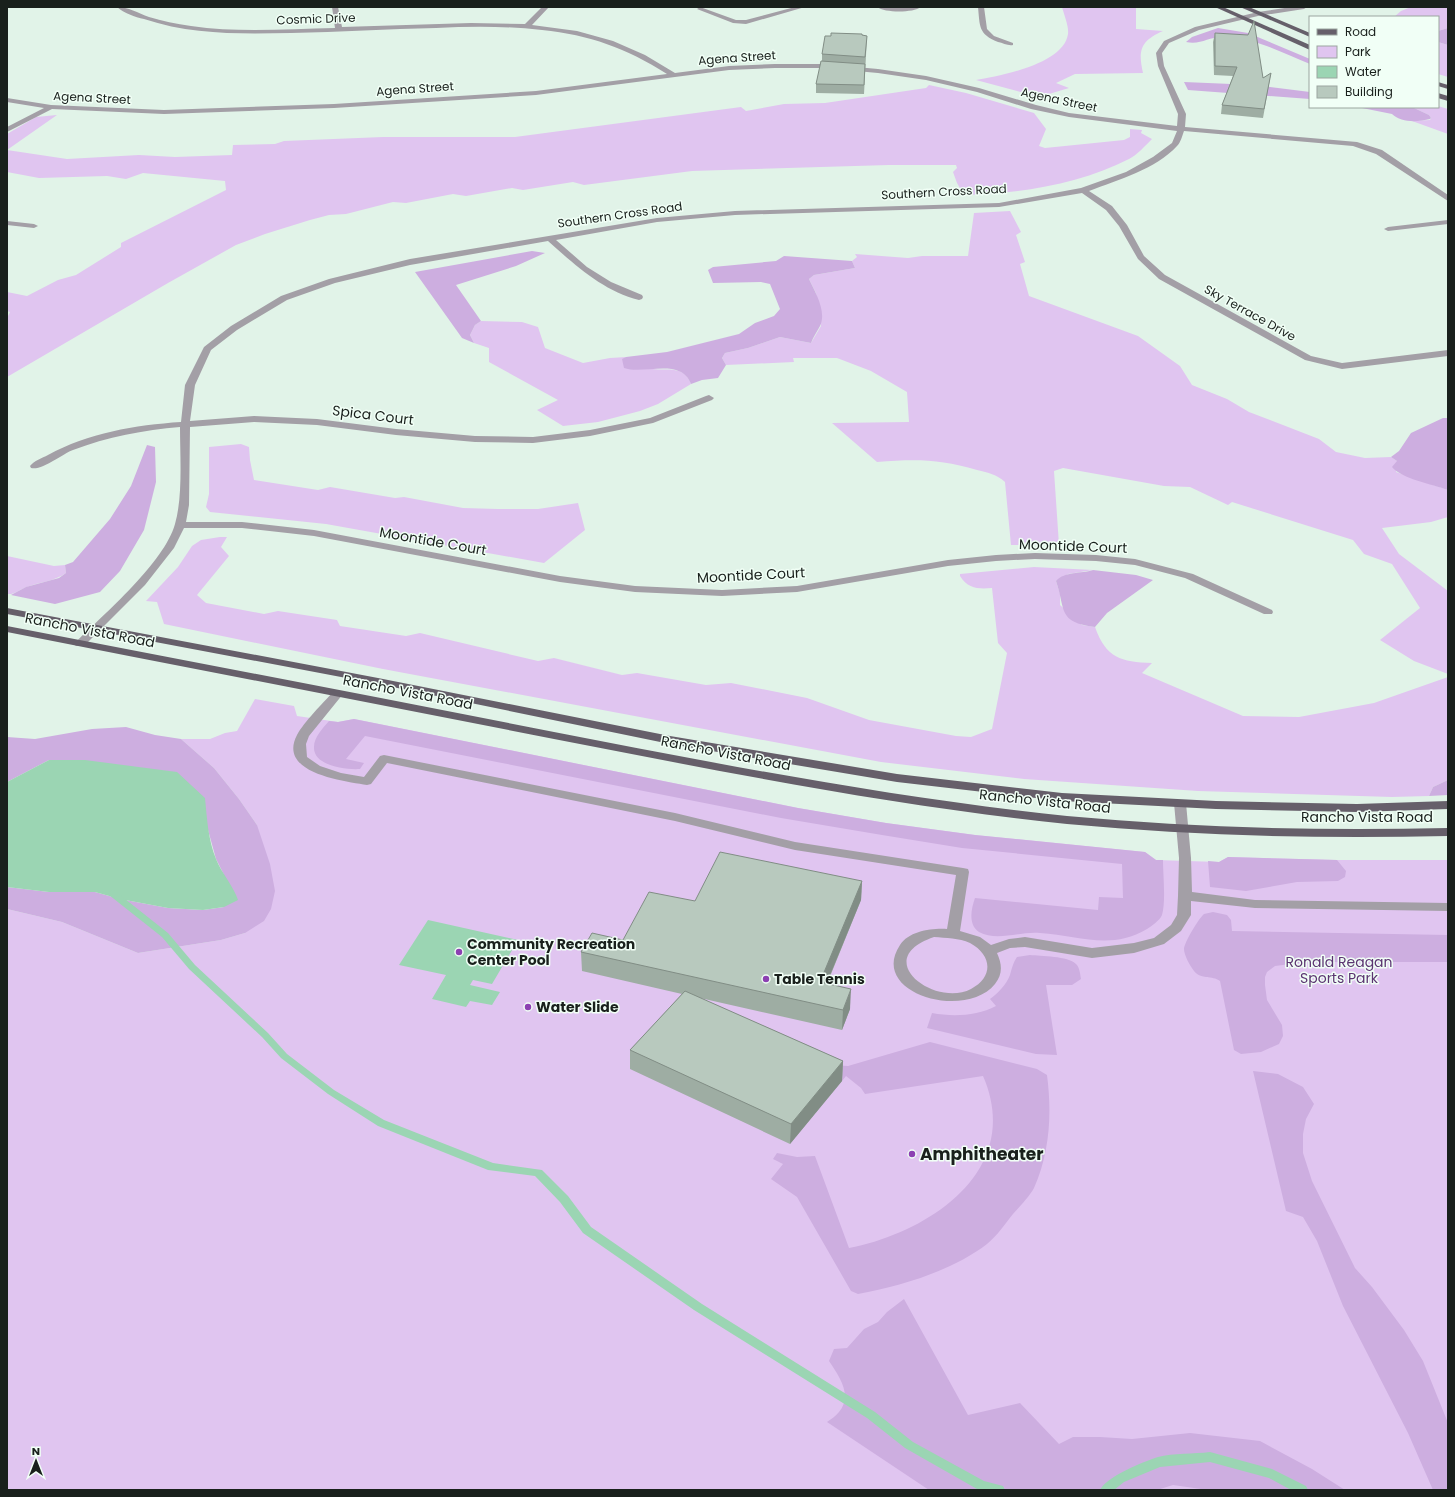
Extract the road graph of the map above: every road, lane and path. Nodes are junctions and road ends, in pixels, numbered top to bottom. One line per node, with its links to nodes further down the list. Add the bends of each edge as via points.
1 (120, 7): 16 (street, Cosmic Drive, via 153,21 210,30)
2 (335, 7): 16 (street)
3 (546, 7): 15 (street)
4 (802, 7): 12 (street, via 746,22 735,22)
5 (880, 7): 6 (street, via 899,10)
6 (918, 7)
7 (981, 7): 18 (street, via 984,30)
8 (1218, 7): 14 (main road)
9 (1243, 7): 13 (main road)
10 (1274, 7): 13 (street)
11 (1304, 7): 13 (street)
12 (700, 10)
13 (1258, 14): 14 (street, Southern Cross Road); 17 (main road)
14 (1240, 18): 19 (main road); 23 (street, Southern Cross Road, via 1216,22 1182,34 1166,42 1159,53 1161,66 1182,114)
15 (527, 26): 16 (street, Cosmic Drive, via 481,24); 20 (street, Cosmic Drive, via 610,41 636,52)
16 (339, 30)
17 (1309, 35)
18 (1011, 44)
19 (1309, 48)
20 (673, 75): 22 (street, Agena Street, via 536,92 334,106 164,112); 23 (street, Agena Street, via 729,68 775,66 878,70 979,90 1069,115)
21 (7, 100): 22 (street, Agena Street)
22 (51, 107): 24 (street)
23 (1181, 128): 25 (street, Southern Cross Road, via 1175,144 1156,159 1129,174); 26 (street, Agena Street, via 1354,144 1386,157)
24 (7, 130)
25 (1083, 190): 31 (street, Southern Cross Road, via 991,205 727,214 657,220); 33 (street, Sky Terrace Drive, via 1108,208 1123,225 1141,257 1162,277 1308,358 1342,366)
26 (1448, 199)
27 (1448, 222): 30 (street)
28 (7, 223): 29 (street)
29 (34, 226)
30 (1388, 229)
31 (549, 238): 32 (street, via 584,269 608,284); 35 (street, Southern Cross Road, via 410,262 332,281 284,298 234,328 207,349 190,385)
32 (639, 297)
33 (1448, 353)
34 (709, 398): 35 (street, Spica Court, via 653,420 590,433 533,440 475,439 317,422 254,419)
35 (185, 424): 36 (street, Spica Court, via 106,436 68,448); 37 (street, Southern Cross Road, via 184,504)
36 (35, 466)
37 (180, 525): 39 (street, Moontide Court, via 242,525 314,533 568,580 635,589 722,593 797,589 948,563 996,558 1096,558 1135,562 1189,576); 40 (street, Southern Cross Road, via 169,548 141,583)
38 (7, 611): 40 (main road, Rancho Vista Road)
39 (1268, 612)
40 (95, 627): 42 (street, Southern Cross Road); 44 (main road, Rancho Vista Road, via 670,740 897,778 1062,797)
41 (7, 629): 42 (main road, Rancho Vista Road)
42 (80, 644): 43 (main road, Rancho Vista Road)
43 (337, 694): 46 (main road, Rancho Vista Road, via 892,798 1016,814); 50 (street, via 303,735 300,744 301,758 316,769 367,781 384,759 675,817 795,846 963,872)
44 (1180, 803): 45 (main road, Rancho Vista Road, via 1357,808); 46 (street)
45 (1448, 805)
46 (1183, 829): 47 (main road, Rancho Vista Road); 48 (street)
47 (1448, 832)
48 (1185, 896): 49 (street, via 1255,904); 51 (street, via 1184,915 1176,928 1159,941 1134,948 1092,953 1025,942)
49 (1448, 907)
50 (953, 934): 51 (street, via 965,936 982,944); 51 (street, via 933,934 918,938 904,949 900,956 900,966 903,974 914,986 935,996 960,997 972,994 991,981 994,974 996,967)
51 (988, 951)

